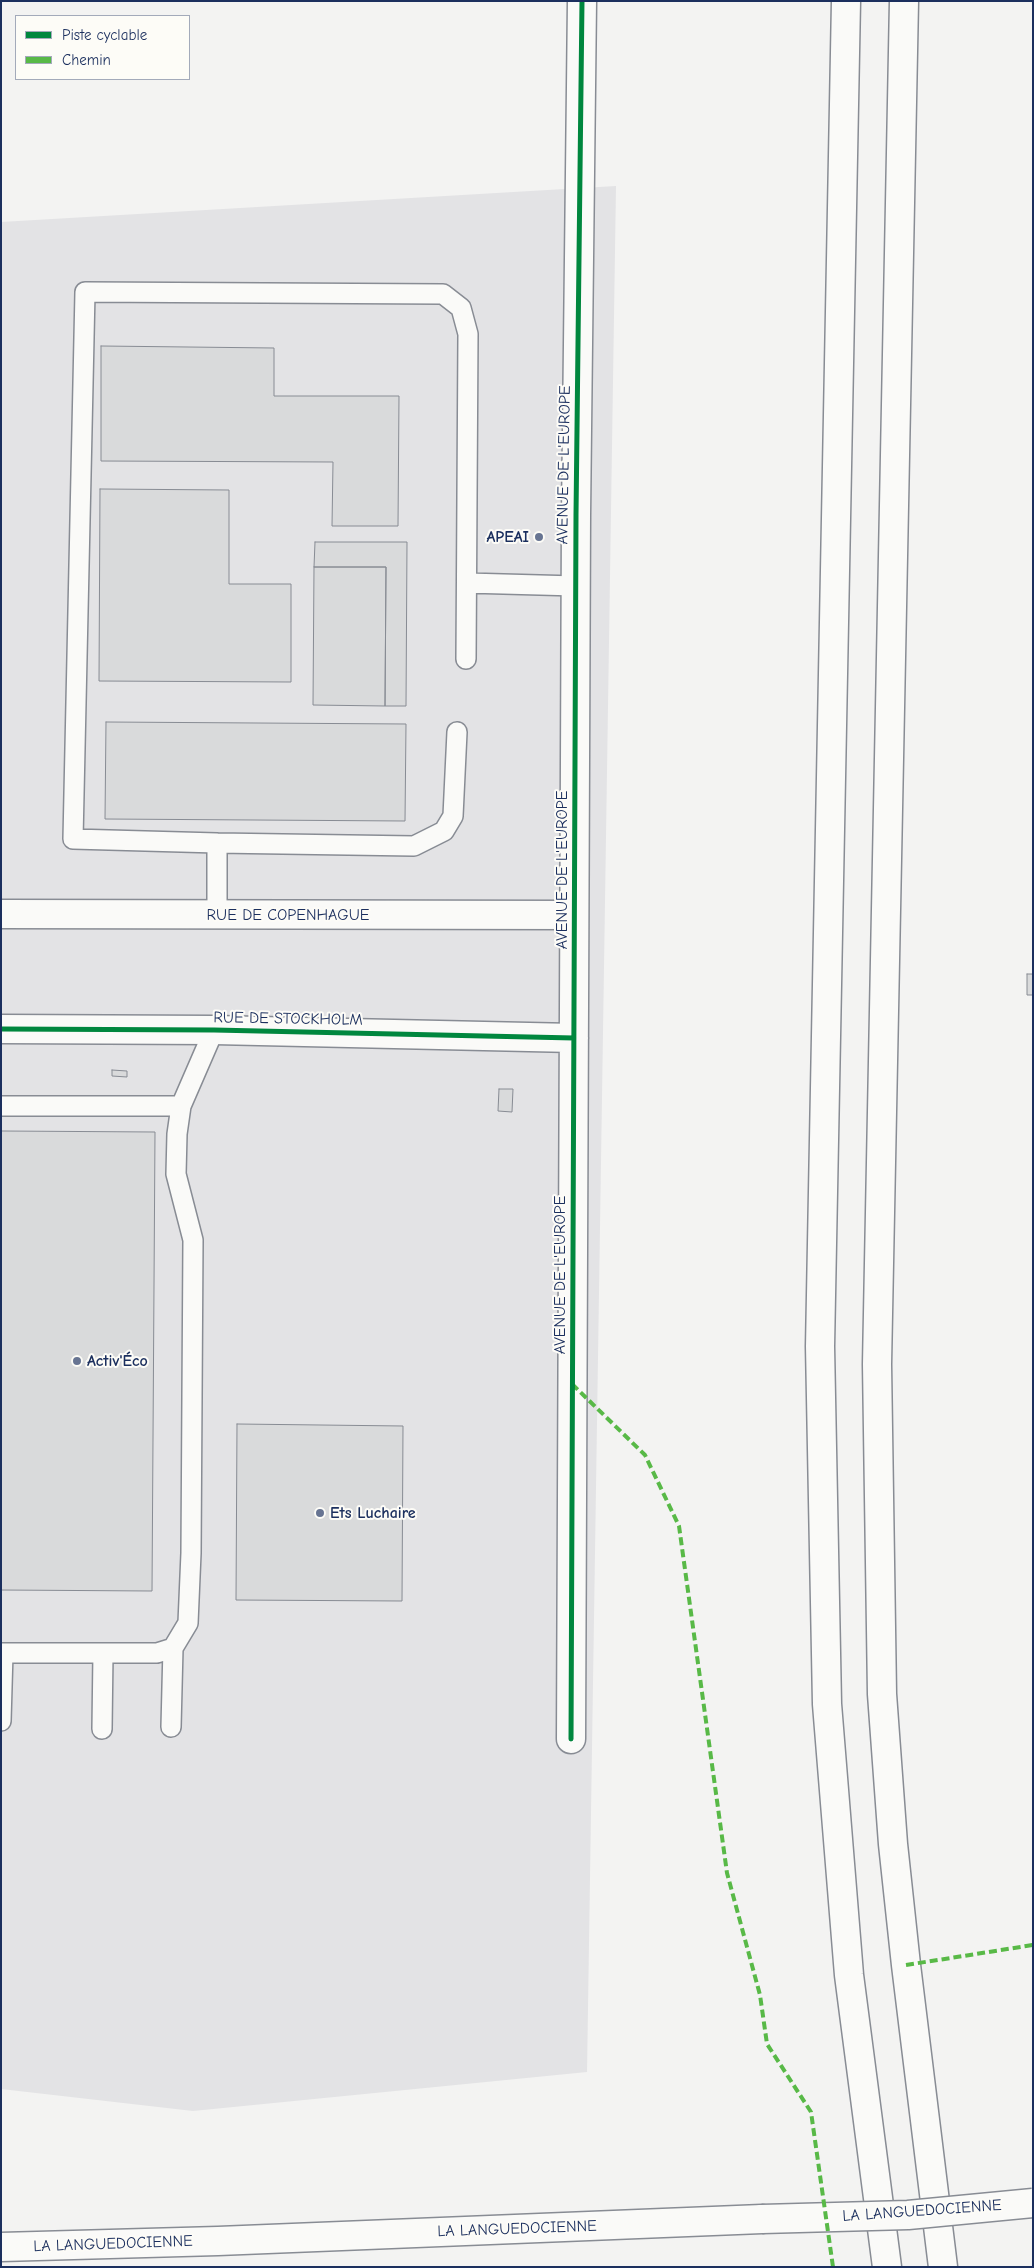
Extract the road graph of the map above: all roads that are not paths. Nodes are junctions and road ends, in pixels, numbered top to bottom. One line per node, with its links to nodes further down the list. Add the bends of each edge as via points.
1 (582, 1): 5 (main road, AVENUE DE L'EUROPE)
2 (846, 1): 26 (main road, via 820,1346 827,1704 849,1975)
3 (904, 1): 27 (main road, via 877,1354 882,1694 893,1844)
4 (467, 583): 5 (lane); 6 (lane); 8 (lane, via 468,334 461,308 443,294 85,292 73,839)
5 (576, 586): 11 (main road, AVENUE DE L'EUROPE)
6 (466, 659)
7 (458, 732): 8 (lane, via 453,816 444,831 414,846)
8 (217, 843): 10 (lane)
9 (1, 914): 10 (main road, RUE DE COPENHAGUE)
10 (218, 915): 11 (main road, RUE DE COPENHAGUE)
11 (574, 915): 14 (main road, AVENUE DE L'EUROPE)
12 (1, 1030): 13 (main road, RUE DE STOCKHOLM)
13 (214, 1030): 14 (main road, RUE DE STOCKHOLM); 16 (lane)
14 (574, 1038): 23 (main road, AVENUE DE L'EUROPE)
15 (1, 1106): 16 (lane)
16 (181, 1106): 17 (lane, via 176,1174 193,1240 191,1553 188,1623)
17 (173, 1648): 19 (lane, via 157,1653); 21 (lane)
18 (2, 1653): 19 (lane); 20 (lane)
19 (103, 1653): 22 (lane)
20 (1, 1721)
21 (172, 1727)
22 (102, 1729)
23 (571, 1739)
24 (1033, 2203): 25 (main road, LA LANGUEDOCIENNE, bridge, via 908,2215)
25 (1, 2247)
26 (887, 2267)
27 (942, 2267)

